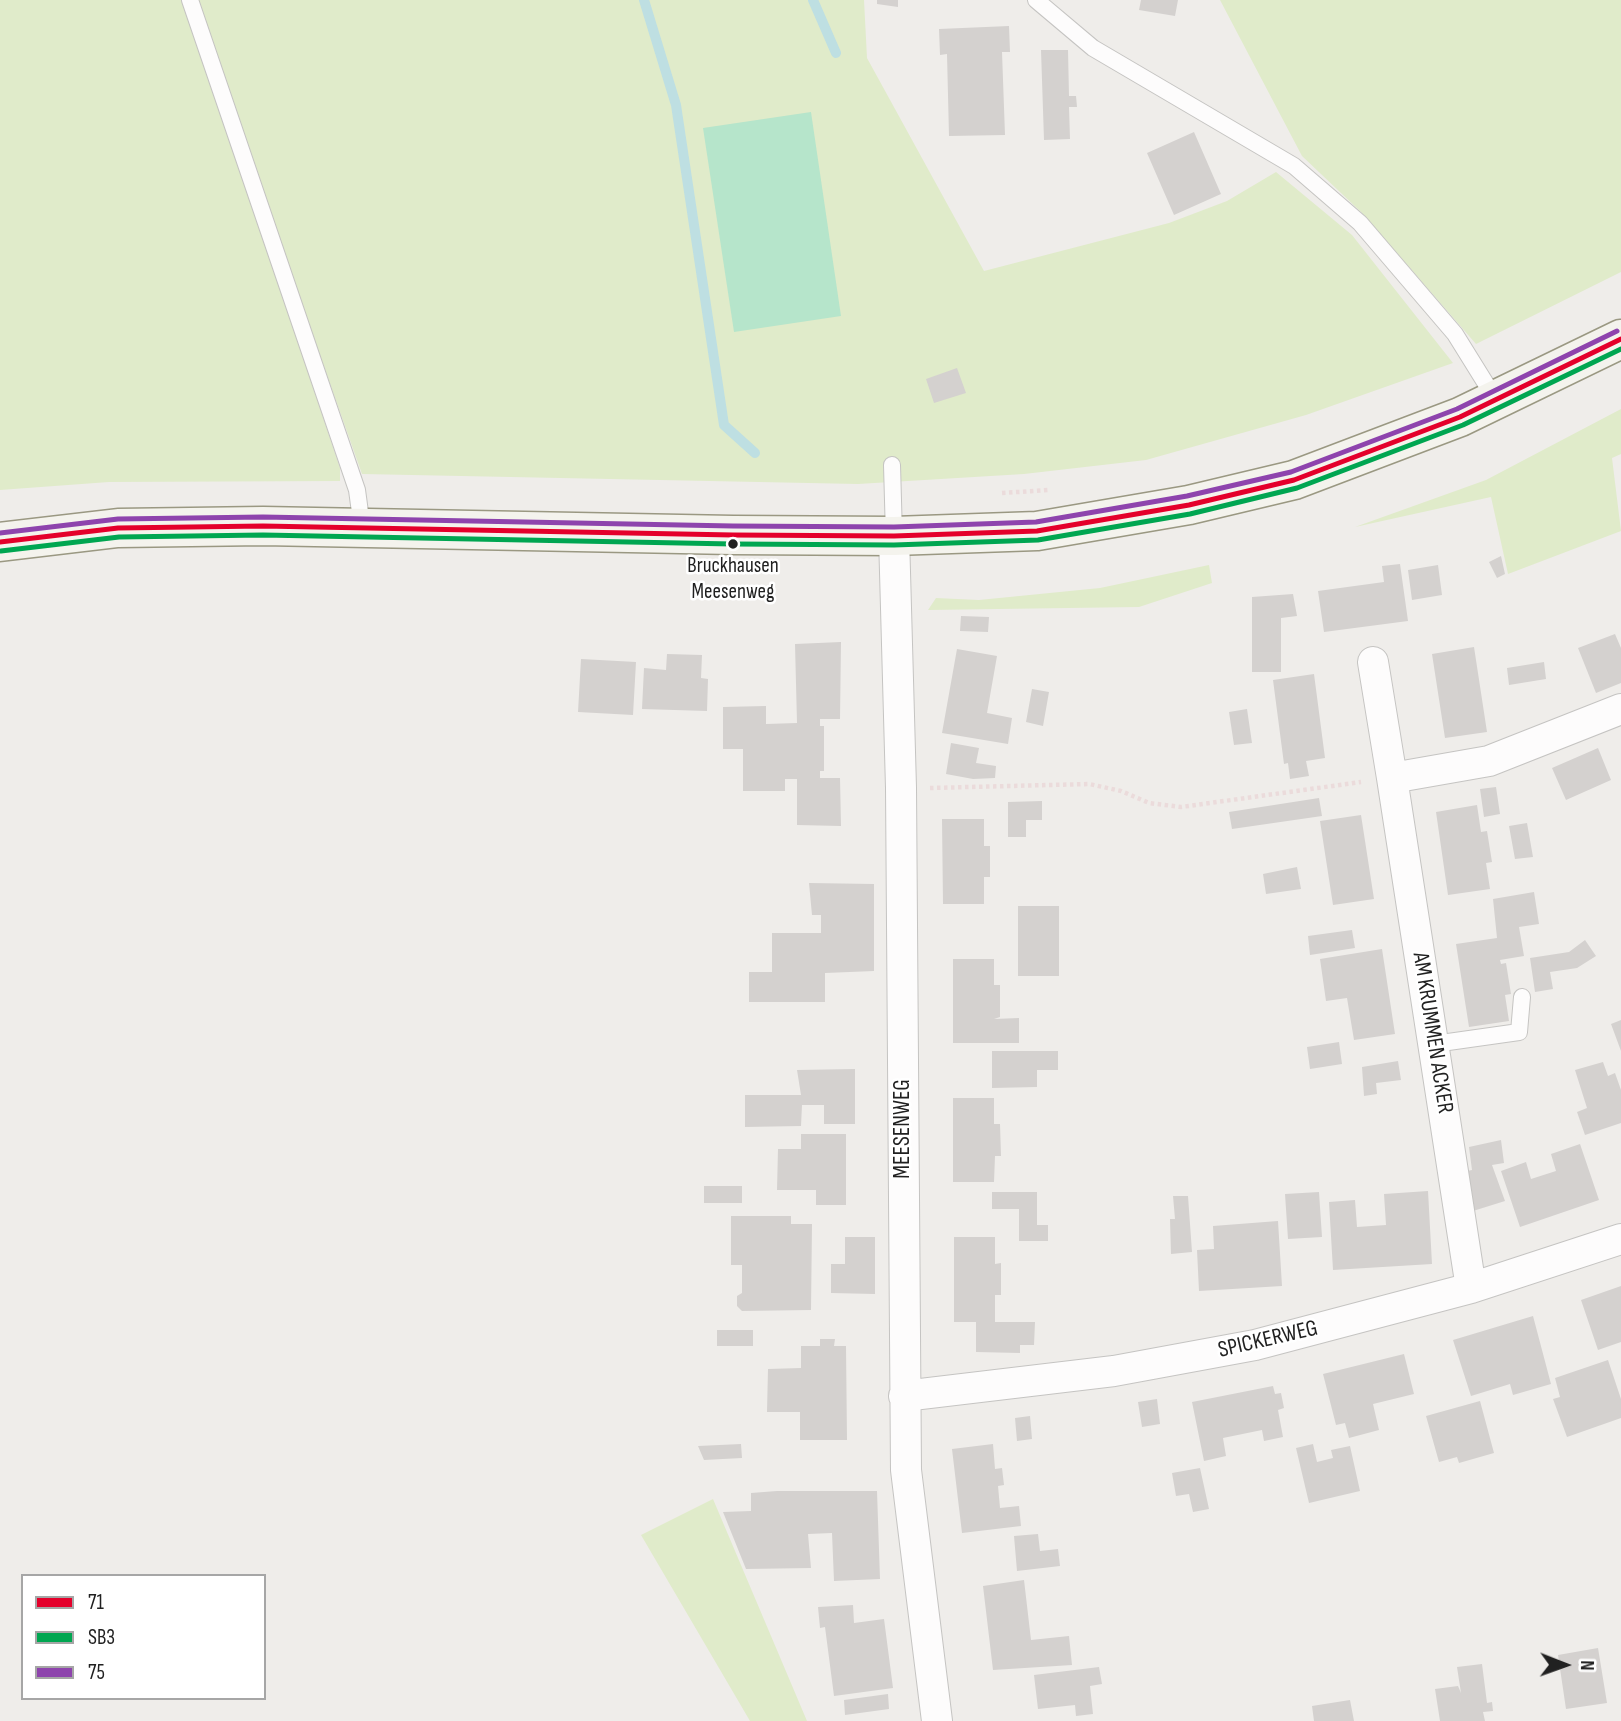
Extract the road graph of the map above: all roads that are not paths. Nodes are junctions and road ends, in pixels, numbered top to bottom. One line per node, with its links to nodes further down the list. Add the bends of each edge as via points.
1 (190, 0): 6 (lane, via 356,490)
2 (1036, 0): 4 (lane, via 1093,48 1294,166 1350,215 1455,334)
3 (1621, 339): 4 (main road)
4 (1496, 400): 7 (main road, via 1294,480 1189,505 1037,531)
5 (892, 465): 7 (lane)
6 (362, 527): 7 (main road); 8 (main road, via 118,528)
7 (894, 536): 16 (street, MEESENWEG, via 901,788)
8 (0, 542)
9 (1373, 662): 11 (street, AM KRUMMEN ACKER)
10 (1621, 709): 11 (street, via 1489,761)
11 (1392, 778): 13 (street, AM KRUMMEN ACKER)
12 (1522, 997): 13 (lane, via 1519,1032)
13 (1434, 1044): 15 (street, AM KRUMMEN ACKER)
14 (1621, 1240): 15 (street, SPICKERWEG)
15 (1471, 1288): 16 (street, SPICKERWEG, via 1242,1347 1114,1371)
16 (904, 1396): 17 (street, MEESENWEG, via 906,1470)
17 (937, 1721)

